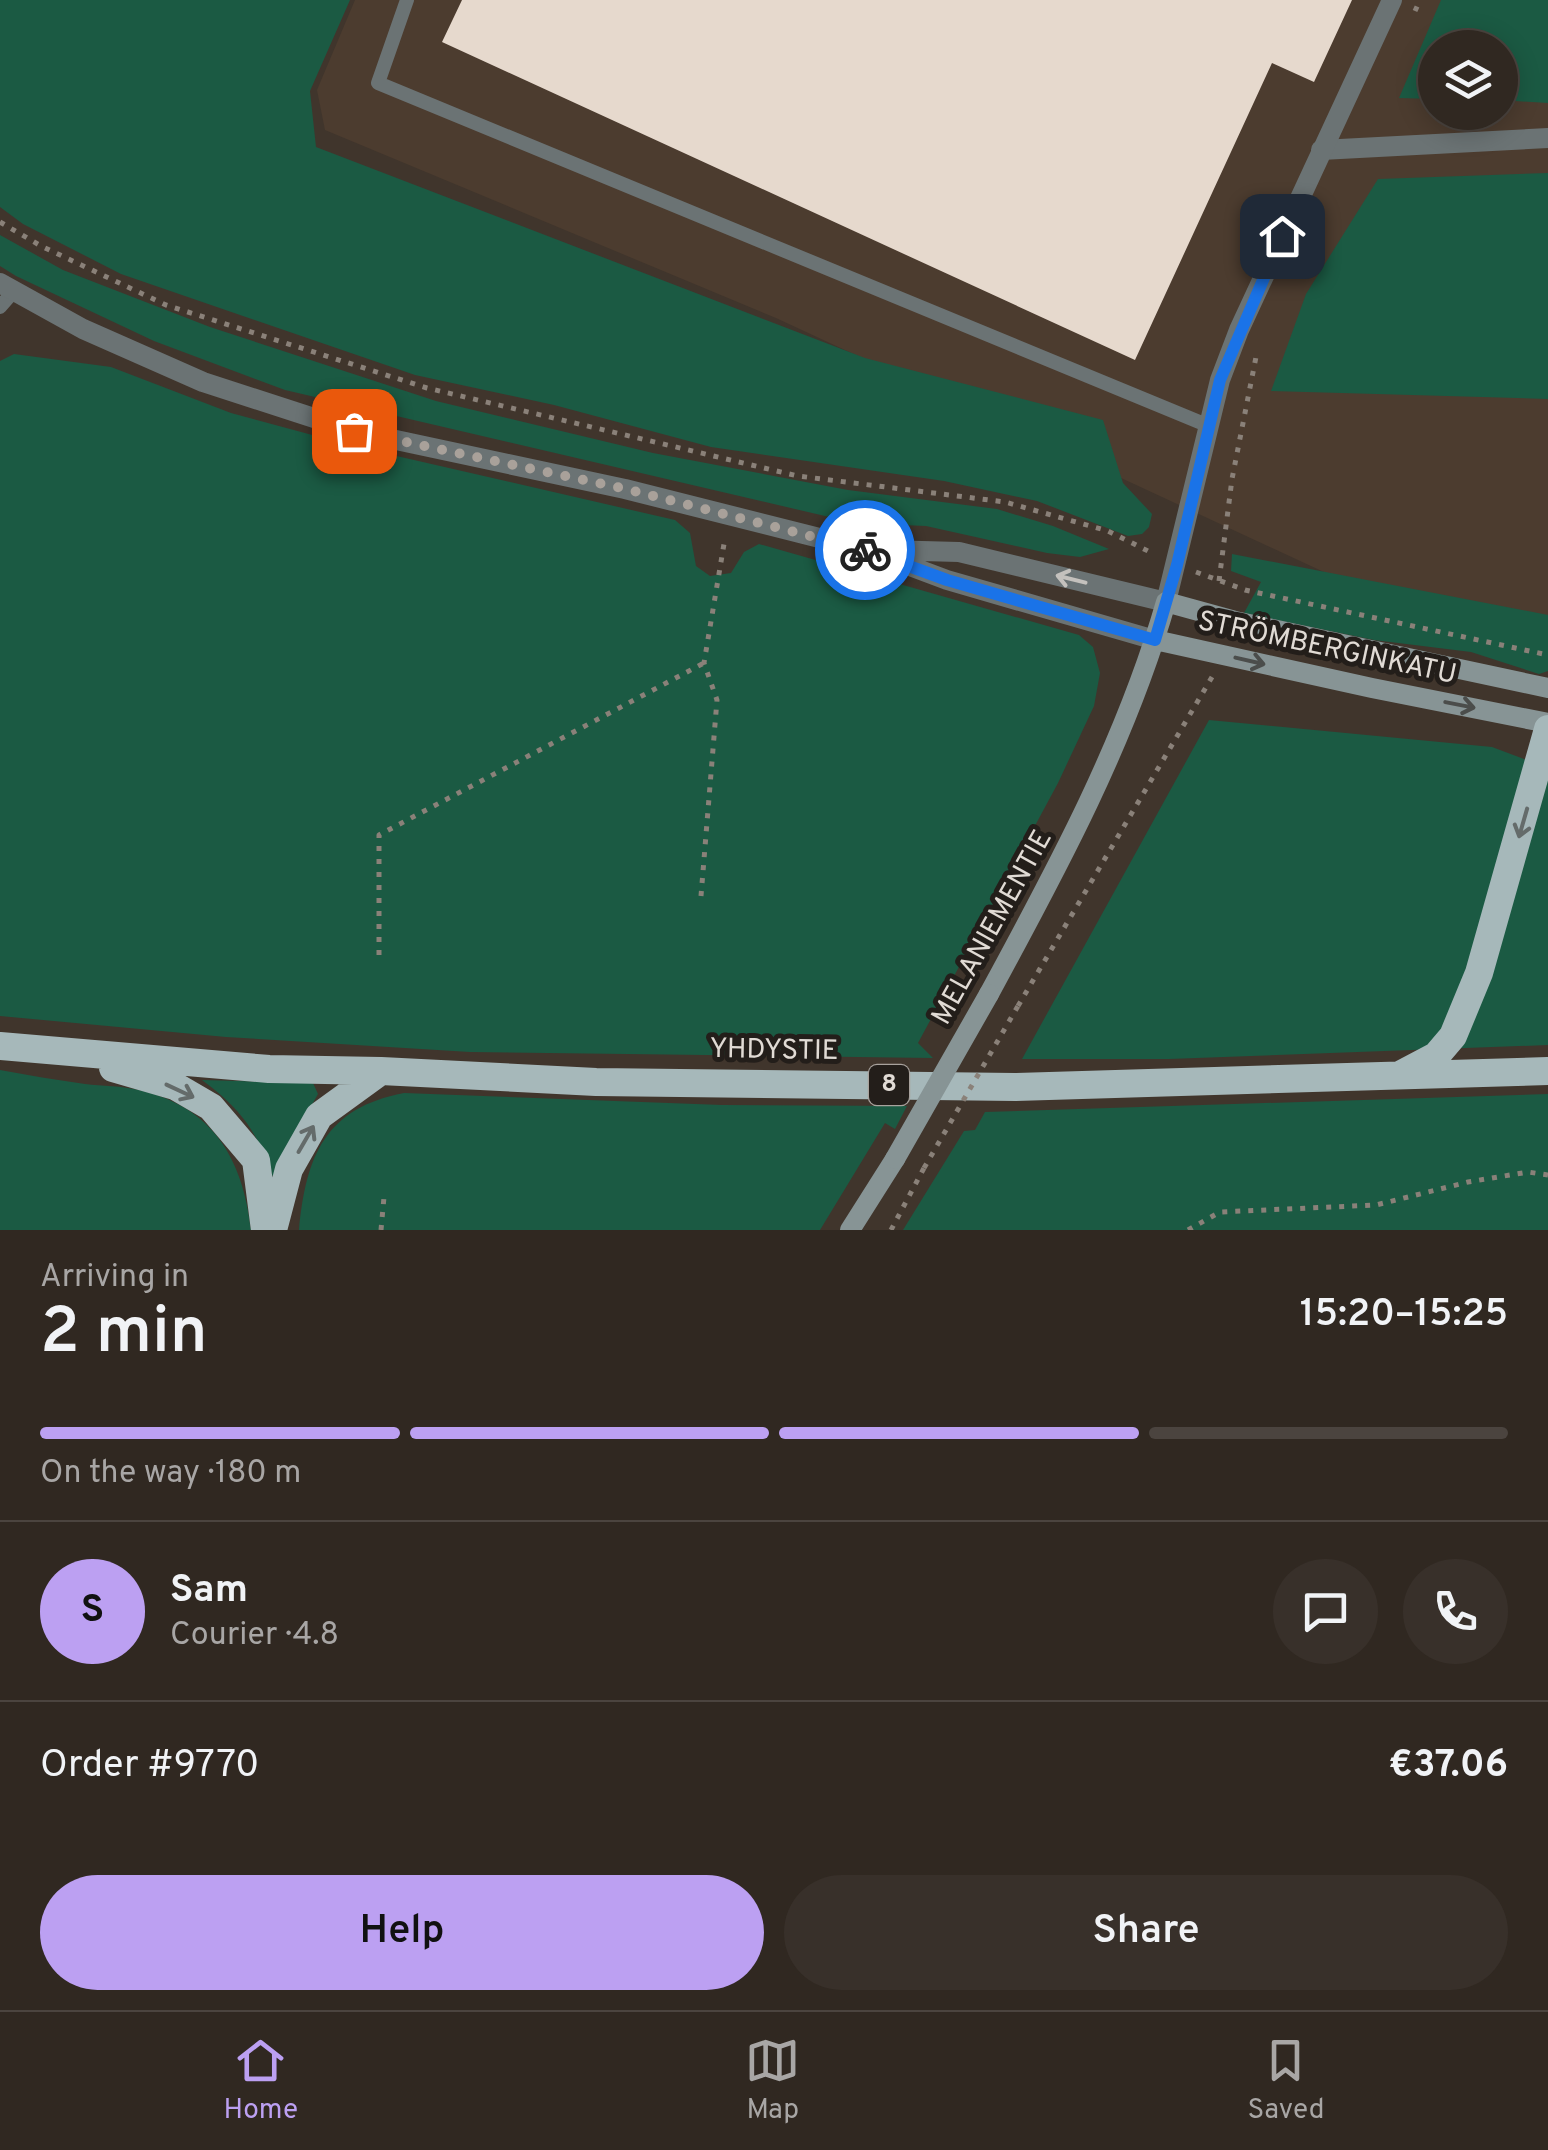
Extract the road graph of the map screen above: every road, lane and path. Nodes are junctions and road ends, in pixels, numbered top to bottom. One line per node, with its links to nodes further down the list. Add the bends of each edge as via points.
1 (407, 0): 11 (lane, via 378,83)
2 (1392, 0): 6 (street)
3 (1420, 0): 4 (path)
4 (1412, 16)
5 (1548, 138): 6 (street)
6 (1321, 150): 11 (street, via 1239,330)
7 (0, 222): 14 (path, via 166,305 427,388 798,476 1005,502 1108,530)
8 (7, 287): 9 (lane); 12 (street, STRÖMBERGINKATU, via 203,382 354,431)
9 (0, 307)
10 (1258, 344): 15 (path)
11 (1208, 426): 14 (street)
12 (729, 516): 13 (street, STRÖMBERGINKATU); 22 (path)
13 (867, 550): 17 (street, STRÖMBERGINKATU, one-way to 13, via 959,552); 19 (street, STRÖMBERGINKATU)
14 (1177, 565): 15 (path); 17 (street)
15 (1219, 581): 16 (path)
16 (1245, 590): 18 (path); 20 (path)
17 (1166, 602): 18 (main road, STRÖMBERGINKATU); 19 (main road, MELANIEMENTIE)
18 (1235, 621): 23 (main road, STRÖMBERGINKATU)
19 (1155, 640): 21 (main road, STRÖMBERGINKATU); 37 (main road, MELANIEMENTIE, bridge, via 1075,836)
20 (1548, 655)
21 (1224, 656): 24 (main road, STRÖMBERGINKATU, one-way to 24); 38 (path, bridge)
22 (704, 664): 25 (path, via 717,700); 26 (path, via 379,835)
23 (1548, 688)
24 (1548, 726): 31 (highway, one-way to 31, via 1479,973 1454,1036 1436,1056)
25 (701, 896)
26 (379, 955)
27 (0, 1046): 28 (highway, YHDYSTIE / 8)
28 (54, 1050): 29 (highway, YHDYSTIE / 8, via 269,1070); 34 (highway, one-way to 34, via 175,1086 211,1107 256,1160)
29 (380, 1071): 31 (highway, YHDYSTIE / 8, via 596,1082 1015,1086); 35 (highway, one-way to 29, via 289,1169 319,1116)
30 (1548, 1072): 31 (highway, YHDYSTIE / 8)
31 (1397, 1077)
32 (1548, 1175): 39 (path, via 1468,1182 1376,1205 1220,1212)
33 (384, 1196): 36 (path)
34 (266, 1230)
35 (273, 1230)
36 (381, 1230)
37 (850, 1230)
38 (891, 1230)
39 (1188, 1230)

